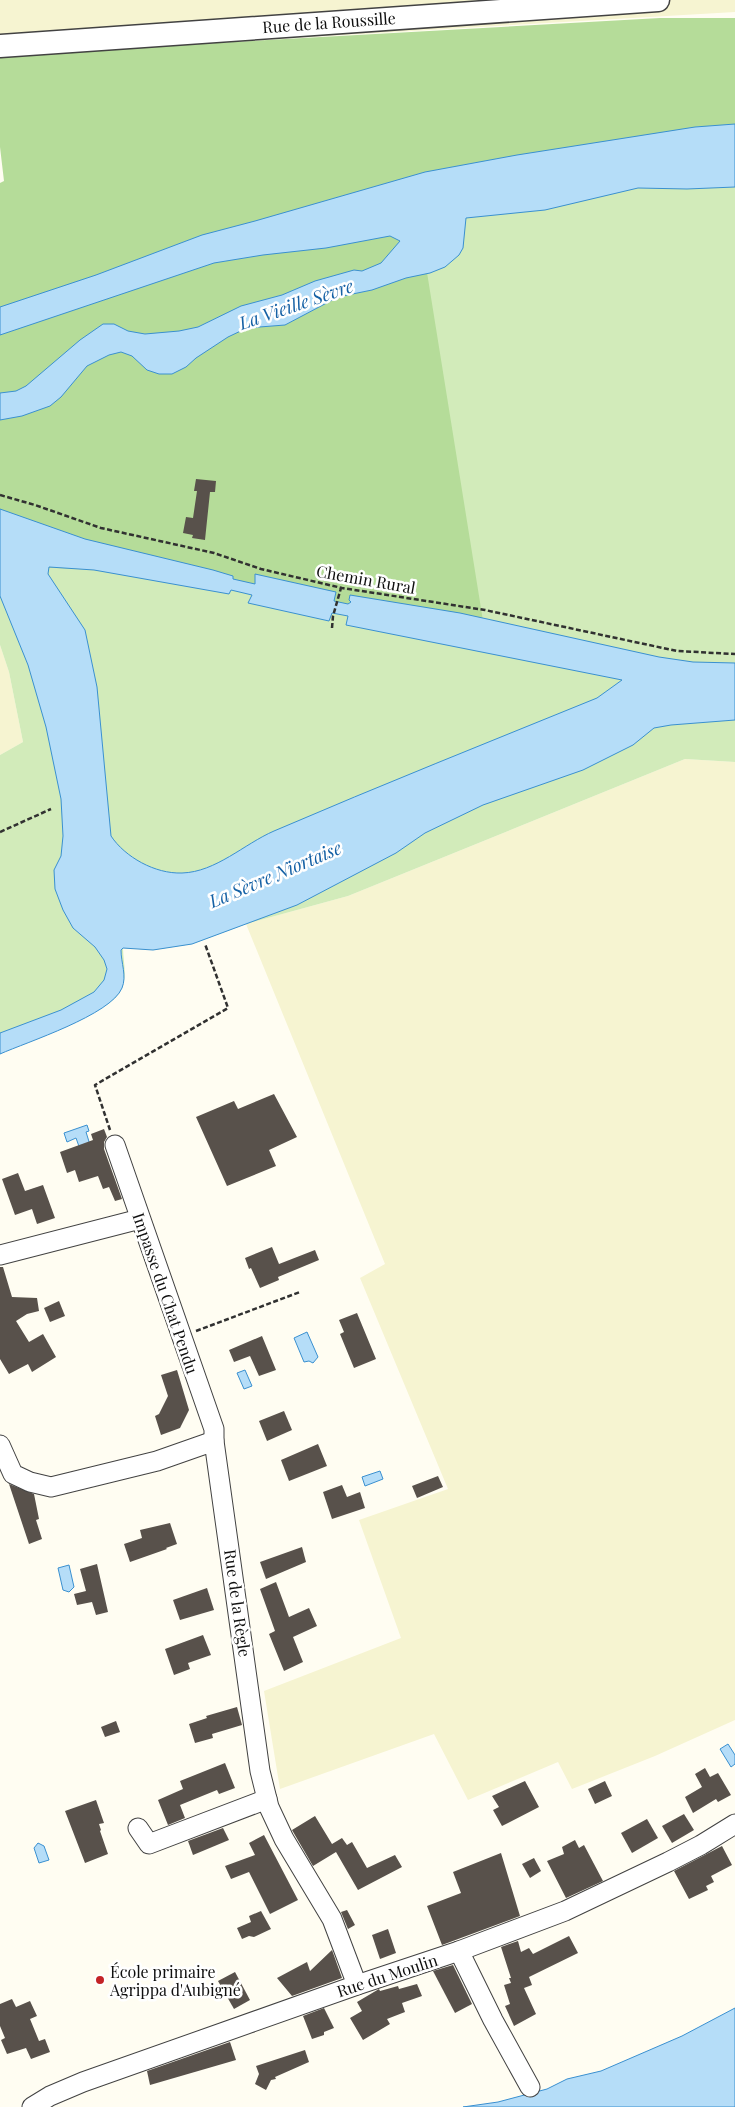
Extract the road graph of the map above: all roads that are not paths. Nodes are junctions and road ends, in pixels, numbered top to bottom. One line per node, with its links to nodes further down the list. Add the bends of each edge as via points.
1 (658, 0): 2 (street, Rue de la Roussille)
2 (0, 46)
3 (116, 1145): 4 (street, Impasse du Chat Pendu)
4 (140, 1219): 5 (street); 6 (street, Impasse du Chat Pendu, via 214,1429)
5 (0, 1255)
6 (214, 1441): 7 (street, via 158,1461 51,1487 13,1474); 8 (street, Rue de la Règle, via 260,1772)
7 (0, 1445)
8 (267, 1799): 10 (street, via 149,1844); 12 (street, Rue de la Règle, via 284,1839 332,1919)
9 (735, 1824): 11 (street, Rue du Moulin, via 668,1862 565,1911)
10 (138, 1828)
11 (459, 1951): 12 (street, Rue du Moulin); 13 (street)
12 (357, 1985): 14 (street, Rue du Moulin, via 84,2082)
13 (530, 2087)
14 (32, 2107)

